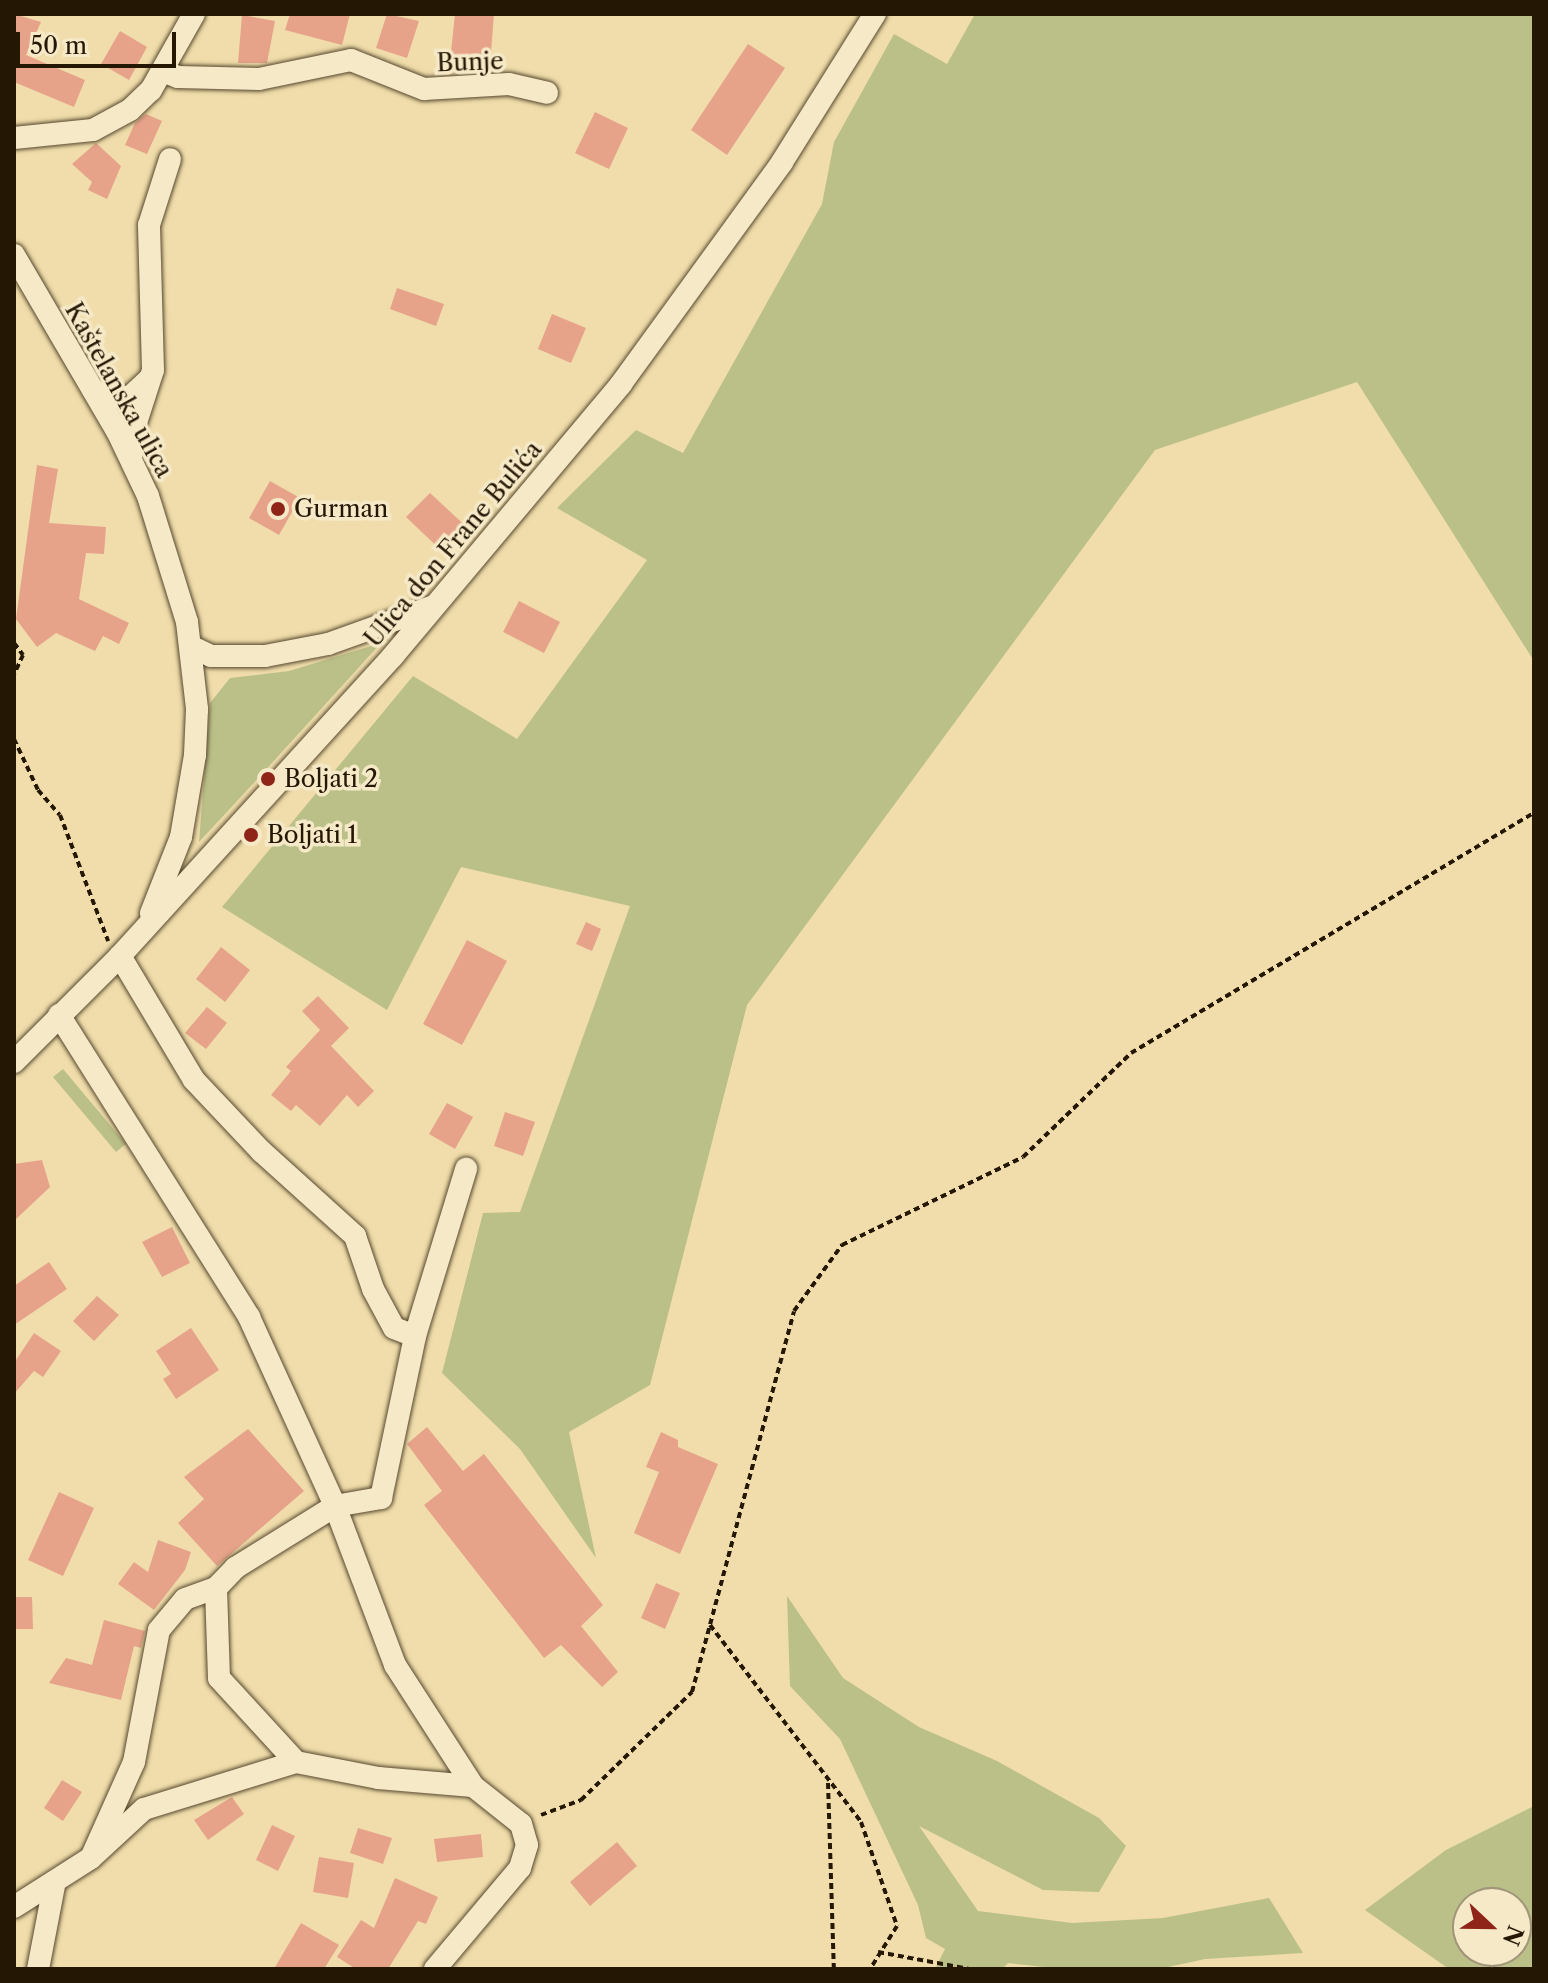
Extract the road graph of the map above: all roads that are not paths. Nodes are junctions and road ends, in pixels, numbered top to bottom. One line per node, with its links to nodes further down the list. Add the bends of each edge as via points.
1 (194, 14): 3 (street)
2 (875, 14): 11 (street, Ulica don Frane Bulića, via 782,162 675,313)
3 (163, 71): 4 (street, Bunje, via 193,79 259,79 351,60 424,89 509,84); 5 (street, via 151,90 109,123 93,130)
4 (547, 93)
5 (14, 138)
6 (170, 159): 8 (street, via 146,252)
7 (14, 255): 9 (street, Kaštelanska ulica)
8 (153, 370): 9 (street, via 140,392 130,397 105,397); 10 (street, via 132,435)
9 (93, 390): 10 (street, Kaštelanska ulica)
10 (131, 459): 12 (street, Kaštelanska ulica, via 165,540)
11 (439, 604): 12 (street, via 370,631 295,651 229,658); 13 (street, Ulica don Frane Bulića)
12 (192, 647): 13 (street, Kaštelanska ulica, via 197,709 189,797 171,866)
13 (139, 934): 14 (street, Ulica don Frane Bulića)
14 (120, 956): 15 (street, Ulica don Frane Bulića); 18 (street, via 194,1080 261,1151 355,1236 373,1289 394,1328)
15 (59, 1015): 16 (street, Ulica don Frane Bulića); 19 (street, via 249,1317)
16 (14, 1062)
17 (466, 1169): 18 (street)
18 (415, 1336): 19 (street, via 381,1498)
19 (335, 1506): 20 (street, via 235,1568); 22 (street, via 395,1665)
20 (216, 1588): 21 (street, via 219,1678); 23 (street, via 185,1599 159,1630 134,1762)
21 (296, 1762): 22 (street, via 378,1778); 23 (street, via 144,1809)
22 (473, 1786): 27 (street, via 521,1824 527,1845 520,1868)
23 (91, 1858): 24 (street)
24 (54, 1886): 25 (street); 26 (street)
25 (14, 1907)
26 (38, 1969)
27 (435, 1969)

